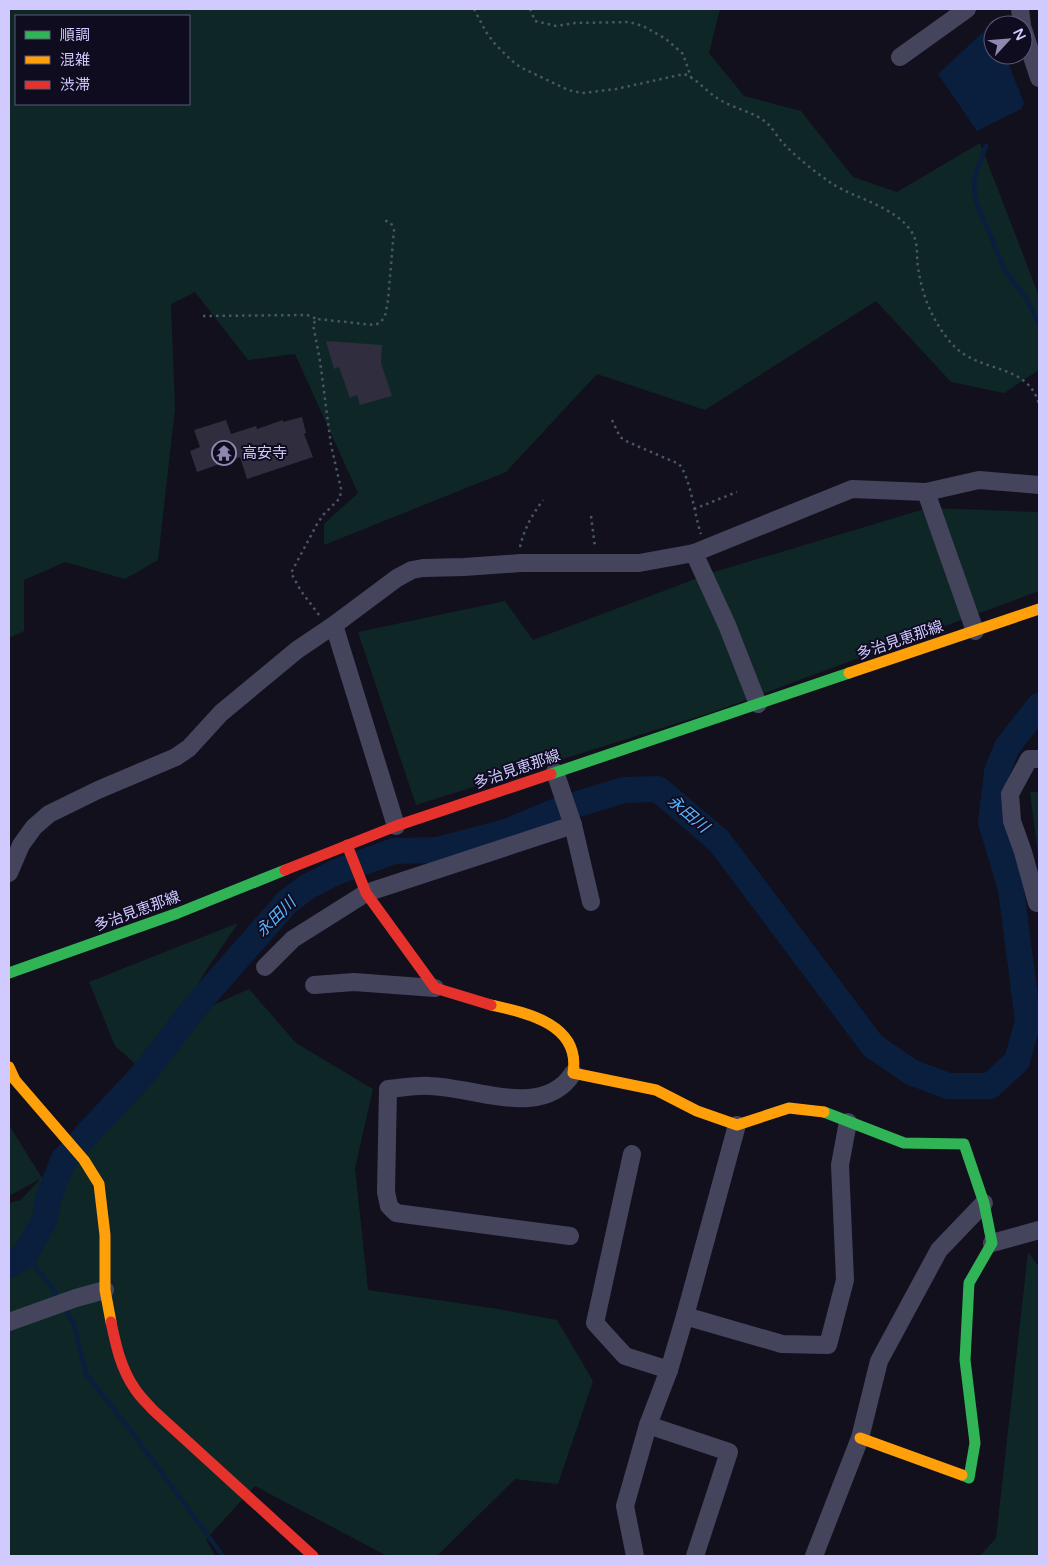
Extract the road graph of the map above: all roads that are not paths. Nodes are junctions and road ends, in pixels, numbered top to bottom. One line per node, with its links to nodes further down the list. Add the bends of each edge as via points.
1 (967, 9): 2 (street)
2 (900, 57)
3 (1033, 60): 4 (street)
4 (1039, 78)
5 (1039, 485): 6 (street, via 979,480)
6 (926, 492): 7 (street, via 852,489); 10 (street)
7 (700, 550): 9 (street, via 639,563 521,563 412,570); 11 (street)
8 (1039, 609): 10 (street, 多治見恵那線)
9 (331, 627): 15 (street); 17 (street, via 297,650 221,713 189,748 176,757 49,814 34,826 21,845)
10 (974, 631): 11 (street, 多治見恵那線)
11 (758, 704): 13 (street, 多治見恵那線)
12 (1039, 759): 20 (street, via 1029,758 1010,794 1012,821)
13 (557, 778): 14 (street); 15 (street, 多治見恵那線)
14 (572, 821): 18 (street); 19 (street)
15 (396, 826): 16 (street, 多治見恵那線)
16 (348, 848): 18 (street); 22 (street, 多治見恵那線)
17 (9, 873)
18 (364, 890): 21 (street, via 293,939); 24 (street)
19 (591, 902)
20 (1038, 906)
21 (265, 967)
22 (9, 973)
23 (314, 985): 24 (street, via 354,982)
24 (435, 988): 26 (street, via 544,1020 560,1031 569,1044 575,1061)
25 (9, 1067): 34 (street, via 15,1080 84,1160 99,1184 105,1235)
26 (573, 1073): 28 (street, via 656,1090 697,1111); 32 (street, via 566,1084 549,1094 524,1099 430,1086 388,1089 387,1126 386,1192 389,1206 396,1213)
27 (848, 1122): 28 (street, via 820,1111 789,1108); 30 (street, via 904,1143 964,1144); 35 (street, via 840,1165 845,1280 828,1345 782,1344)
28 (737, 1125): 35 (street)
29 (632, 1154): 37 (street, via 595,1323 625,1356)
30 (984, 1203): 33 (street); 39 (street, via 939,1250 879,1361)
31 (1039, 1230): 33 (street)
32 (570, 1236)
33 (992, 1243): 39 (street, via 969,1283 965,1360 975,1443 969,1478)
34 (105, 1290): 36 (street); 41 (street, via 117,1350 135,1390)
35 (685, 1316): 37 (street)
36 (9, 1322)
37 (669, 1370): 38 (street)
38 (648, 1425): 40 (street, via 625,1506); 42 (street, via 728,1452)
39 (860, 1438): 43 (street)
40 (639, 1554)
41 (313, 1556)
42 (695, 1556)
43 (814, 1556)

